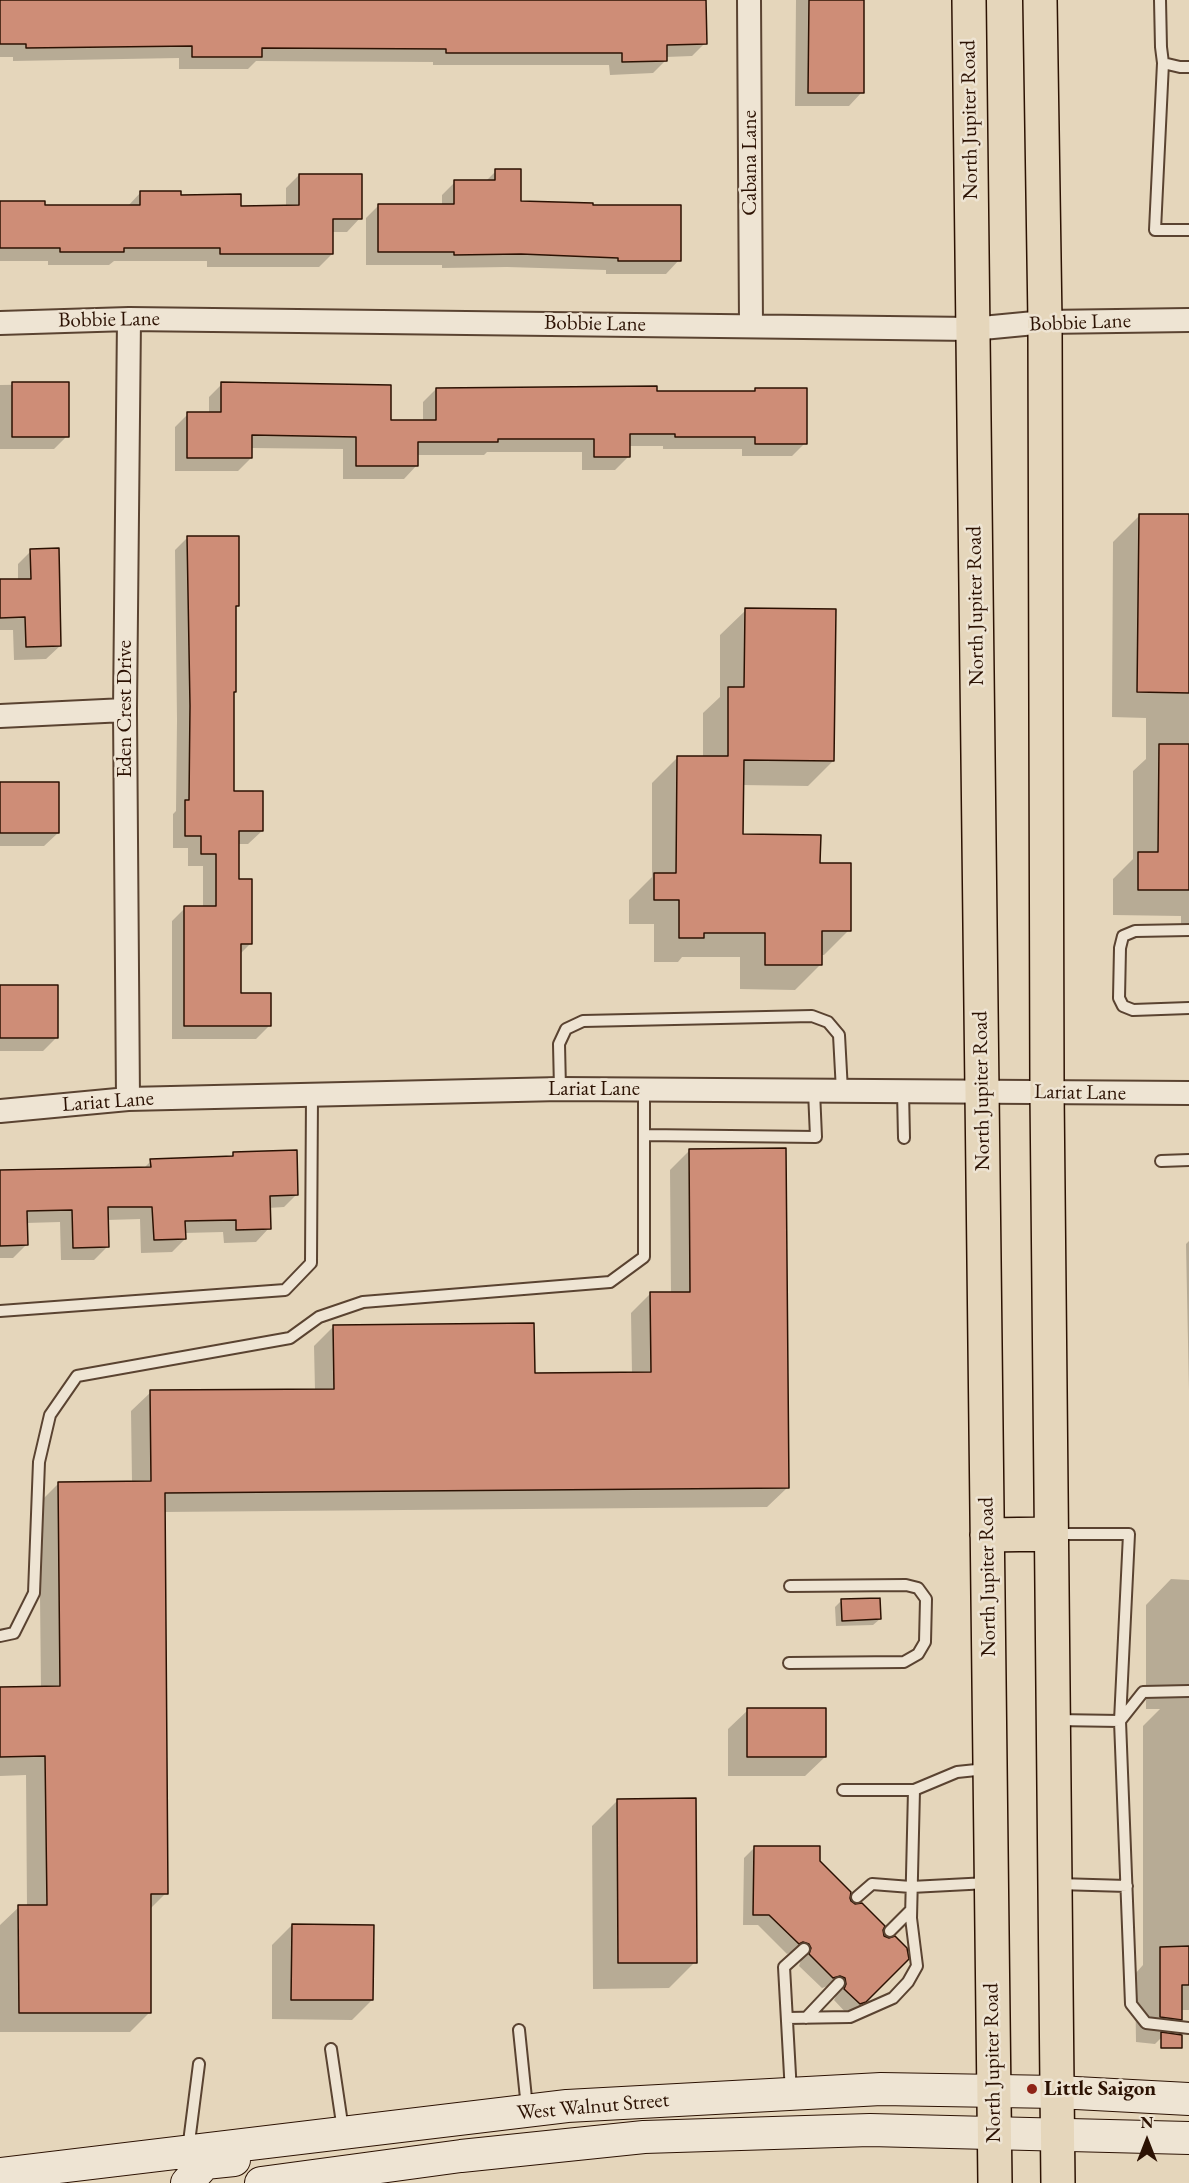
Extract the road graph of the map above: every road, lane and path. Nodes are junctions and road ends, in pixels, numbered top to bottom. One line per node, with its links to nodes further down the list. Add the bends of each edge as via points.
1 (749, 0): 12 (street, Cabana Lane)
2 (969, 0): 13 (main road, North Jupiter Road)
3 (1040, 0): 10 (main road)
4 (1160, 0): 5 (lane)
5 (1163, 63): 6 (lane); 7 (lane, via 1155,230)
6 (1189, 67)
7 (1189, 230)
8 (129, 319): 11 (street, Bobbie Lane); 12 (street, Bobbie Lane); 14 (street, Eden Crest Drive)
9 (1189, 320): 10 (street, Bobbie Lane)
10 (1044, 322): 13 (street, Bobbie Lane); 24 (main road)
11 (0, 323)
12 (751, 325): 13 (street, Bobbie Lane)
13 (972, 329): 23 (main road, North Jupiter Road)
14 (125, 710): 15 (street); 27 (street, Eden Crest Drive)
15 (0, 716)
16 (1189, 930): 17 (lane, via 1135,931 1123,936 1119,998 1123,1006 1133,1010)
17 (1189, 1008)
18 (560, 1089): 19 (street, Lariat Lane); 21 (lane, via 559,1044 566,1029 583,1021 812,1016 828,1022 839,1035); 26 (street, Lariat Lane)
19 (644, 1089): 20 (street, Lariat Lane); 29 (lane)
20 (814, 1091): 21 (street, Lariat Lane); 29 (lane, via 816,1137)
21 (842, 1091): 22 (street, Lariat Lane)
22 (903, 1091): 23 (street, Lariat Lane); 30 (lane)
23 (982, 1092): 24 (street, Lariat Lane); 35 (main road, North Jupiter Road)
24 (1047, 1092): 25 (street, Lariat Lane); 34 (main road)
25 (1189, 1093)
26 (312, 1095): 27 (street, Lariat Lane); 33 (lane, via 310,1263 285,1290)
27 (128, 1099): 28 (street, Lariat Lane)
28 (0, 1111)
29 (644, 1136): 37 (lane, via 644,1257 610,1282 363,1302 319,1317 290,1338 77,1376 50,1415 39,1462 34,1593 14,1633)
30 (904, 1138)
31 (1189, 1160): 32 (lane)
32 (1161, 1161)
33 (0, 1311)
34 (1051, 1534): 35 (main road); 40 (main road); 41 (lane, via 1129,1534)
35 (987, 1535): 42 (main road, North Jupiter Road)
36 (789, 1586): 38 (lane, via 906,1585 918,1588 926,1599 925,1642 918,1654 904,1662)
37 (0, 1636)
38 (789, 1663)
39 (1189, 1691): 41 (lane, via 1143,1692)
40 (1053, 1720): 41 (lane); 46 (main road)
41 (1120, 1721): 47 (lane)
42 (990, 1769): 44 (lane, via 957,1772); 45 (main road, North Jupiter Road)
43 (843, 1790): 44 (lane)
44 (914, 1790): 48 (lane)
45 (991, 1883): 48 (lane); 60 (main road, North Jupiter Road)
46 (1054, 1884): 47 (lane); 61 (main road)
47 (1127, 1886): 56 (lane, via 1131,2004 1146,2023)
48 (911, 1887): 49 (lane, via 872,1884); 50 (lane)
49 (857, 1898)
50 (911, 1910): 51 (lane); 55 (lane, via 917,1966 893,1998 850,2017)
51 (890, 1931)
52 (804, 1949): 54 (lane, via 784,1967)
53 (839, 1983): 55 (lane)
54 (787, 2018): 55 (lane); 62 (lane)
55 (806, 2018)
56 (1189, 2028)
57 (519, 2030): 64 (lane)
58 (332, 2049): 65 (lane)
59 (199, 2064): 69 (lane)
60 (994, 2091): 61 (main road, West Walnut Street); 62 (main road, West Walnut Street, via 881,2089); 66 (main road, North Jupiter Road)
61 (1057, 2092): 63 (main road, West Walnut Street); 67 (main road)
62 (792, 2093): 64 (main road, West Walnut Street)
63 (1189, 2099)
64 (520, 2112): 65 (main road, West Walnut Street); 71 (main road, via 453,2129 393,2135 369,2142 351,2158)
65 (344, 2133): 69 (main road, West Walnut Street); 72 (main road, via 323,2145 290,2153 205,2163)
66 (995, 2133): 67 (main road, West Walnut Street); 71 (main road, West Walnut Street, via 870,2130 644,2137 461,2156); 74 (main road, North Jupiter Road)
67 (1057, 2134): 68 (main road, West Walnut Street); 75 (main road)
68 (1189, 2138)
69 (188, 2152): 70 (main road, West Walnut Street)
70 (0, 2174)
71 (353, 2177): 73 (main road, West Walnut Street)
72 (187, 2183)
73 (261, 2183)
74 (995, 2183)
75 (1058, 2183)

